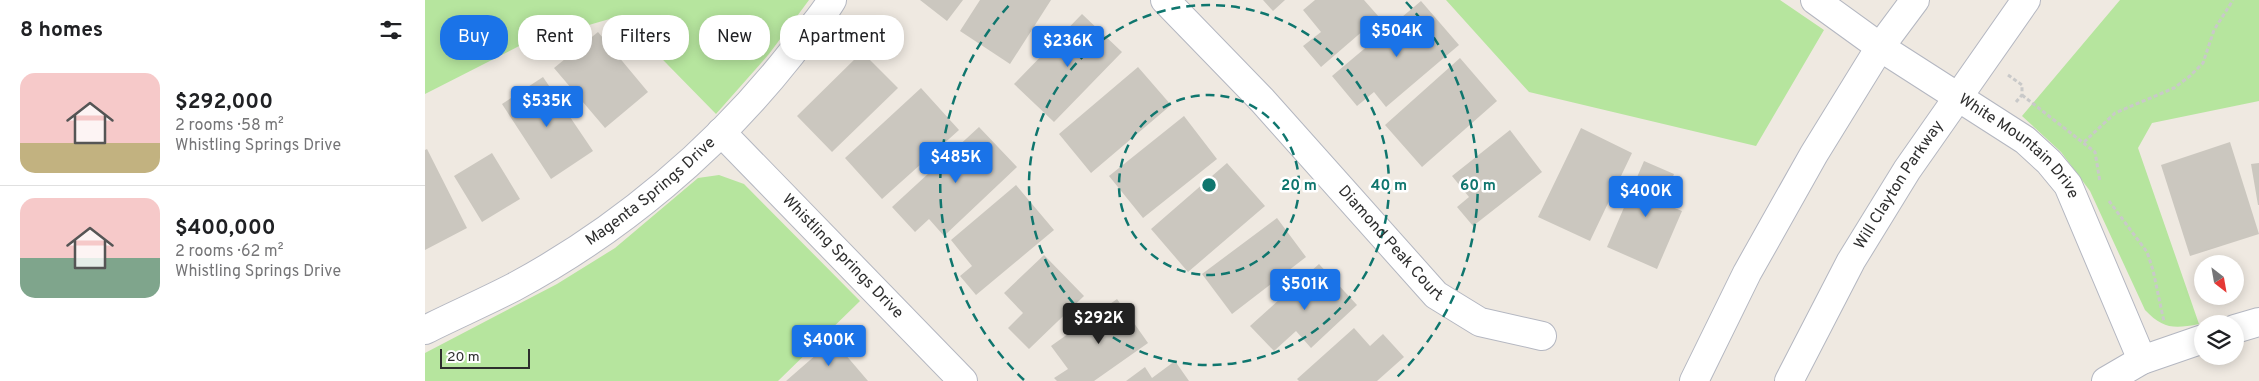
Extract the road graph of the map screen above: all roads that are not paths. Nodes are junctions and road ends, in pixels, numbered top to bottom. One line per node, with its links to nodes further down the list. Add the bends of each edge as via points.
1 (833, 0): 8 (street, Magenta Springs Drive, via 769,81)
2 (1165, 0): 12 (street, Diamond Peak Court, via 1262,100 1436,295 1479,322)
3 (1815, 0): 6 (street, White Mountain Drive)
4 (1915, 0): 6 (street)
5 (2026, 0): 7 (street, Will Clayton Parkway)
6 (1880, 47): 7 (street, White Mountain Drive); 16 (street, via 1814,154 1747,273)
7 (1958, 98): 14 (street, White Mountain Drive, via 2025,140 2068,185); 17 (street, Will Clayton Parkway, via 1907,170 1851,261)
8 (721, 132): 11 (street, Magenta Springs Drive, via 656,191 596,236 514,287); 15 (street, Whistling Springs Drive)
9 (2259, 322): 10 (street)
10 (2244, 326)
11 (425, 330)
12 (1542, 336)
13 (2194, 342): 14 (street)
14 (2142, 360): 18 (street)
15 (963, 381)
16 (1695, 381)
17 (1789, 381)
18 (2107, 381)

